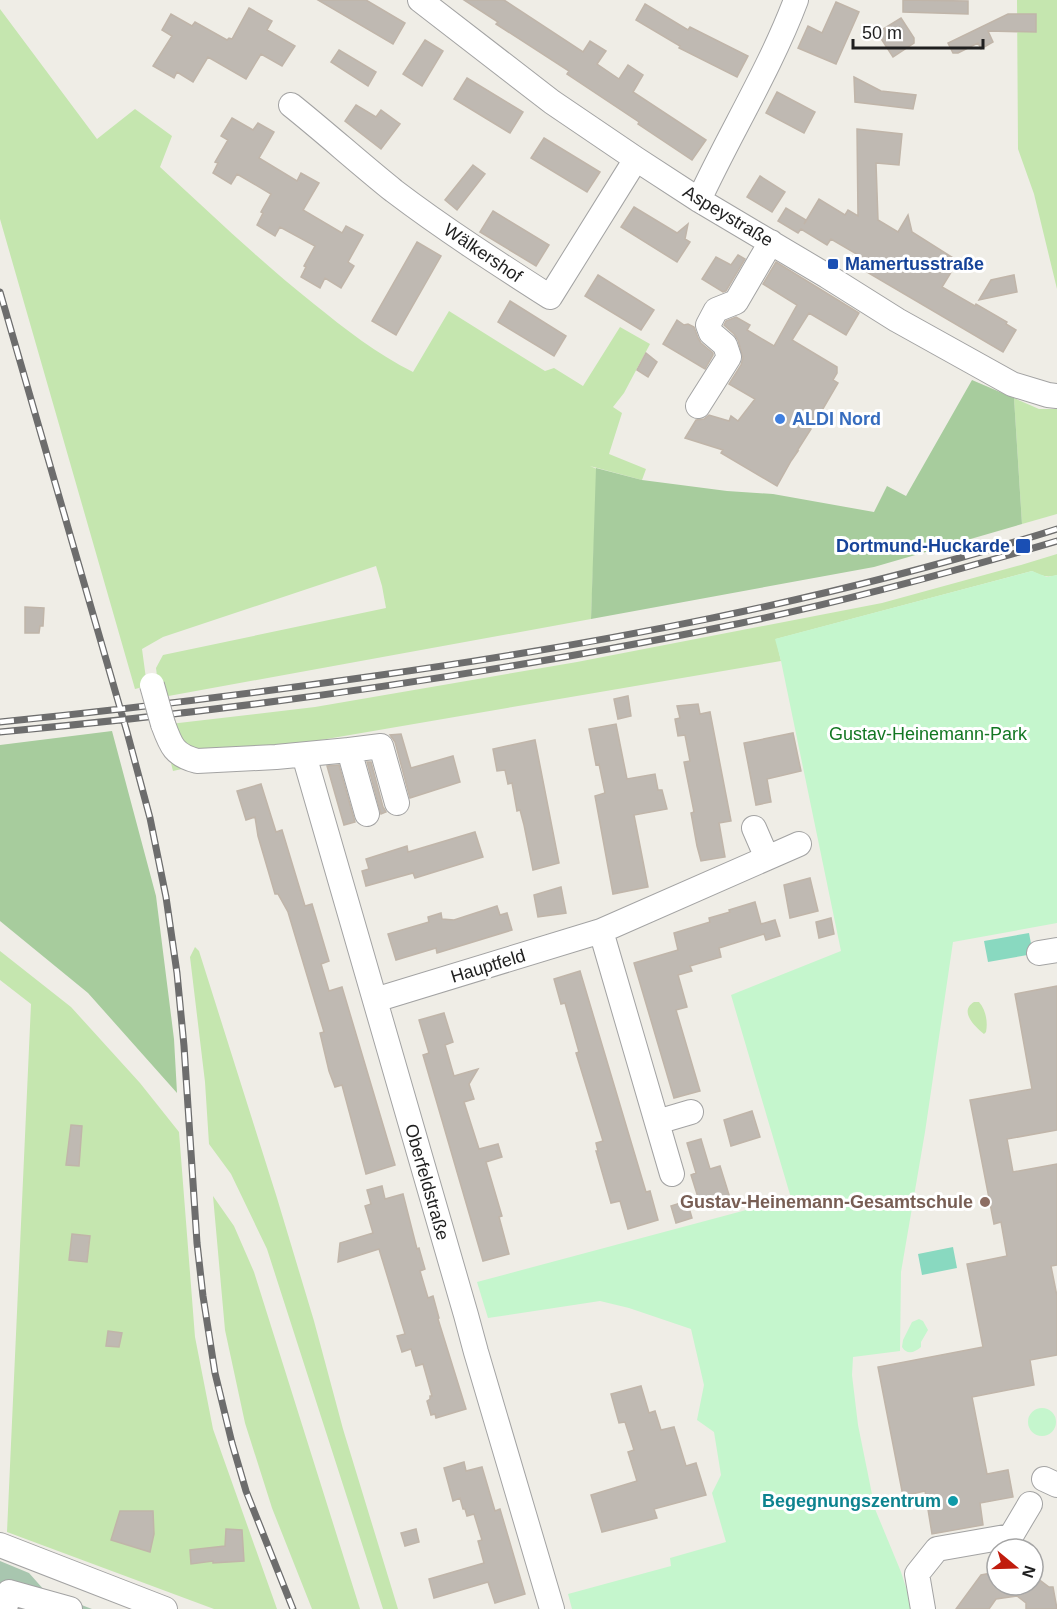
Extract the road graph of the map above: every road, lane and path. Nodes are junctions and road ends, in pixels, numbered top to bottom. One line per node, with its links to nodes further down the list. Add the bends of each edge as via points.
1 (420, 0): 4 (street, Aspeystraße, via 552,102)
2 (796, 0): 5 (street)
3 (291, 105): 4 (street, Wälkershof, via 423,212 550,297)
4 (636, 159): 5 (street, Aspeystraße)
5 (699, 200): 6 (street, Aspeystraße)
6 (771, 242): 7 (street, Aspeystraße, via 897,320 1012,384); 8 (street, via 736,302 716,310 708,325 725,345 729,357)
7 (1057, 396)
8 (698, 406)
9 (152, 685): 11 (street, bridge, via 168,737 177,753 185,758 197,761)
10 (349, 750): 11 (street); 12 (street, via 381,746); 13 (street)
11 (304, 755): 18 (street, Oberfeldstraße)
12 (397, 803)
13 (367, 814)
14 (754, 828): 16 (street)
15 (799, 844): 16 (street, Hauptfeld)
16 (766, 858): 17 (street, Hauptfeld)
17 (601, 931): 18 (street, Hauptfeld); 20 (street)
18 (375, 1000): 28 (street, Oberfeldstraße)
19 (692, 1112): 20 (street)
20 (657, 1122): 21 (street)
21 (672, 1174)
22 (1030, 1504): 29 (street, via 1011,1536 937,1549 917,1574)
23 (0, 1545): 27 (street)
24 (35, 1604): 25 (street, via 9,1592); 26 (street)
25 (5, 1609)
26 (70, 1609)
27 (165, 1609)
28 (552, 1609)
29 (923, 1609)

